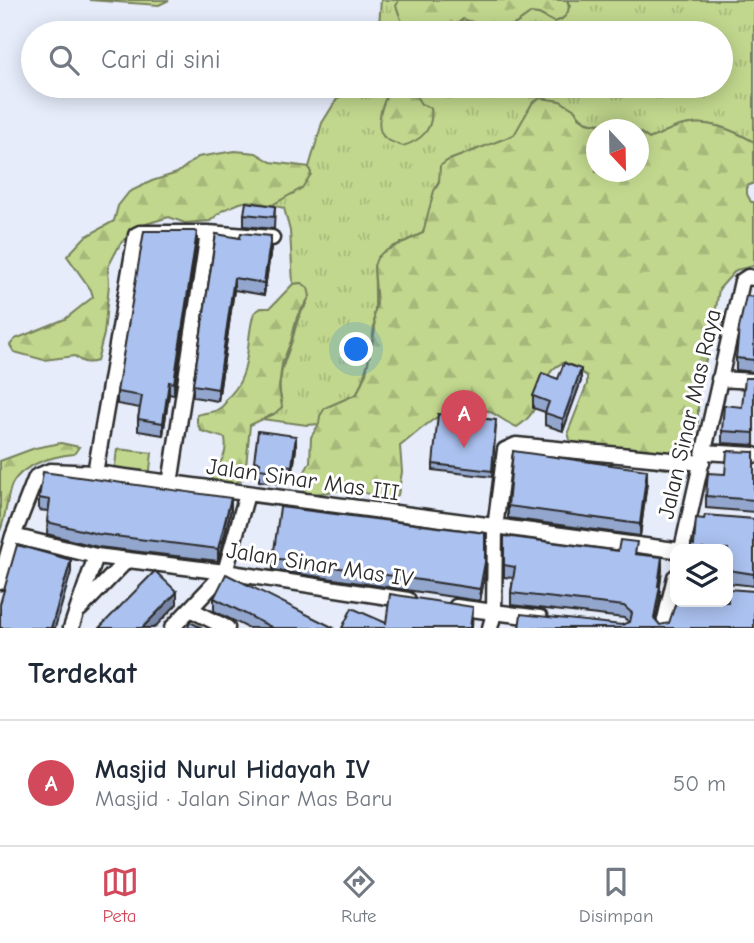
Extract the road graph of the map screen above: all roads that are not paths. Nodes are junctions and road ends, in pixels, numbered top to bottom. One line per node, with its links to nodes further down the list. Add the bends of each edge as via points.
1 (208, 233): 2 (street); 8 (street, via 136,235); 9 (street)
2 (272, 238)
3 (754, 278): 4 (street, Jalan Sinar Mas Raya, via 745,278 741,288)
4 (719, 379): 5 (street); 7 (street, Jalan Sinar Mas Raya)
5 (754, 381)
6 (754, 455): 7 (street)
7 (703, 457): 11 (street, via 516,444 505,450); 13 (street, Jalan Sinar Mas Raya, via 696,517)
8 (95, 473): 9 (street, Jalan Sinar Mas III); 12 (street, Jalan Sinar Mas III, via 50,471 36,477)
9 (170, 484): 10 (street, Jalan Sinar Mas III)
10 (247, 494): 11 (street, Jalan Sinar Mas III); 17 (street)
11 (495, 528): 14 (street, Jalan Sinar Mas III); 22 (street)
12 (12, 536): 15 (street, Jalan Sinar Mas IV); 18 (street, Jalan Sinar Mas III)
13 (683, 544)
14 (670, 549)
15 (96, 556): 16 (street, Jalan Sinar Mas IV); 21 (street)
16 (127, 559): 17 (street, Jalan Sinar Mas IV); 21 (street)
17 (225, 572): 20 (street); 22 (street, Jalan Sinar Mas IV)
18 (0, 582)
19 (670, 603): 28 (street)
20 (190, 608): 25 (street); 26 (street)
21 (77, 613): 24 (street)
22 (494, 613): 23 (street, Jalan Sinar Mas IV); 27 (street)
23 (558, 621)
24 (71, 628)
25 (172, 628)
26 (228, 628)
27 (490, 628)
28 (663, 628)

